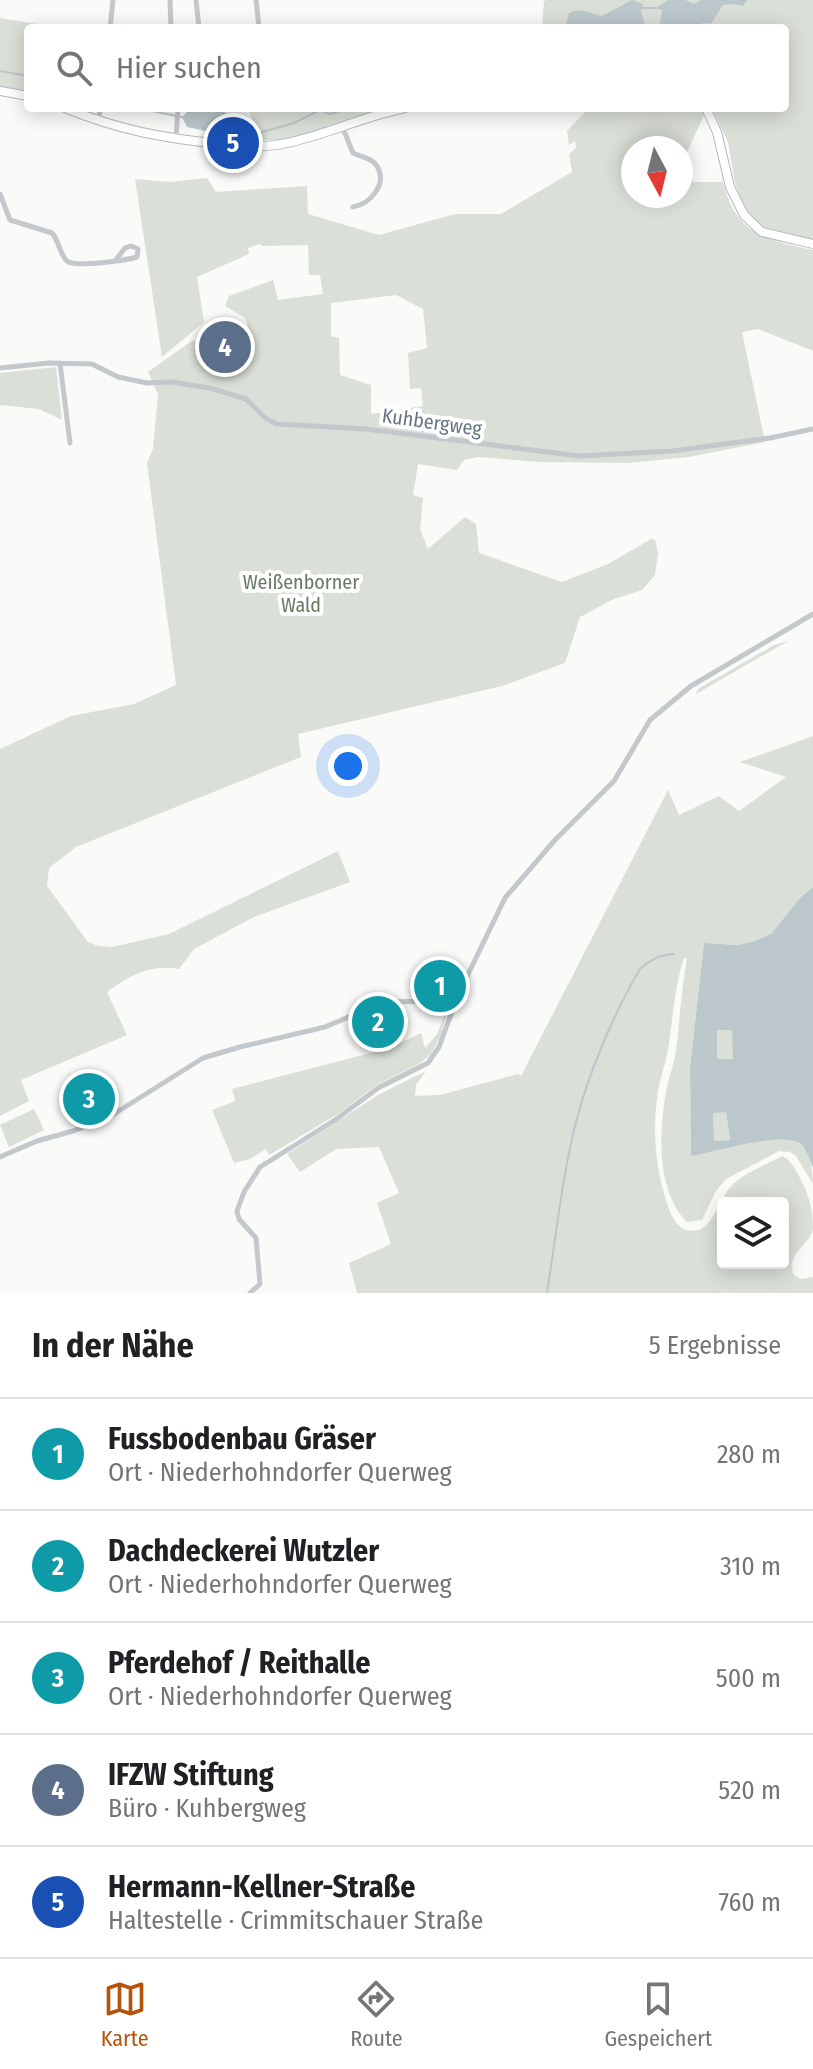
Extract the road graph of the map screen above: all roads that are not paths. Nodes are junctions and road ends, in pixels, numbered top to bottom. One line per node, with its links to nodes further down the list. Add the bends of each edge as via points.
1 (113, 0): 5 (street)
2 (170, 0): 6 (street)
3 (196, 0): 7 (street)
4 (256, 0): 8 (street)
5 (110, 24)
6 (171, 24)
7 (198, 24)
8 (259, 24)
9 (0, 91): 10 (main road)
10 (24, 95)
11 (75, 112): 16 (main road)
12 (100, 112): 16 (street)
13 (178, 112): 18 (street)
14 (390, 112): 17 (main road)
15 (708, 112): 21 (main road, via 744,215 762,232)
16 (99, 121): 18 (main road)
17 (341, 125): 18 (main road, via 268,146); 20 (street, via 353,153 370,160 379,172 376,192)
18 (176, 140)
19 (0, 194): 22 (street, via 10,220 52,233 65,260 74,265)
20 (353, 207)
21 (813, 244)
22 (115, 261)
23 (60, 363): 24 (street, Kuhbergweg); 25 (street, Kuhbergweg, via 92,364 147,383 210,388 246,399 277,424 366,429 579,456 672,451); 26 (street)
24 (0, 368)
25 (813, 429)
26 (70, 443)
27 (813, 614): 28 (street, via 691,686 656,714 614,781 505,898)
28 (458, 995): 29 (street, via 384,1002 325,1027 203,1058 106,1119); 30 (street, via 428,1063 378,1088 255,1172 237,1211 256,1238 260,1259 260,1284)
29 (0, 1157)
30 (250, 1293)

